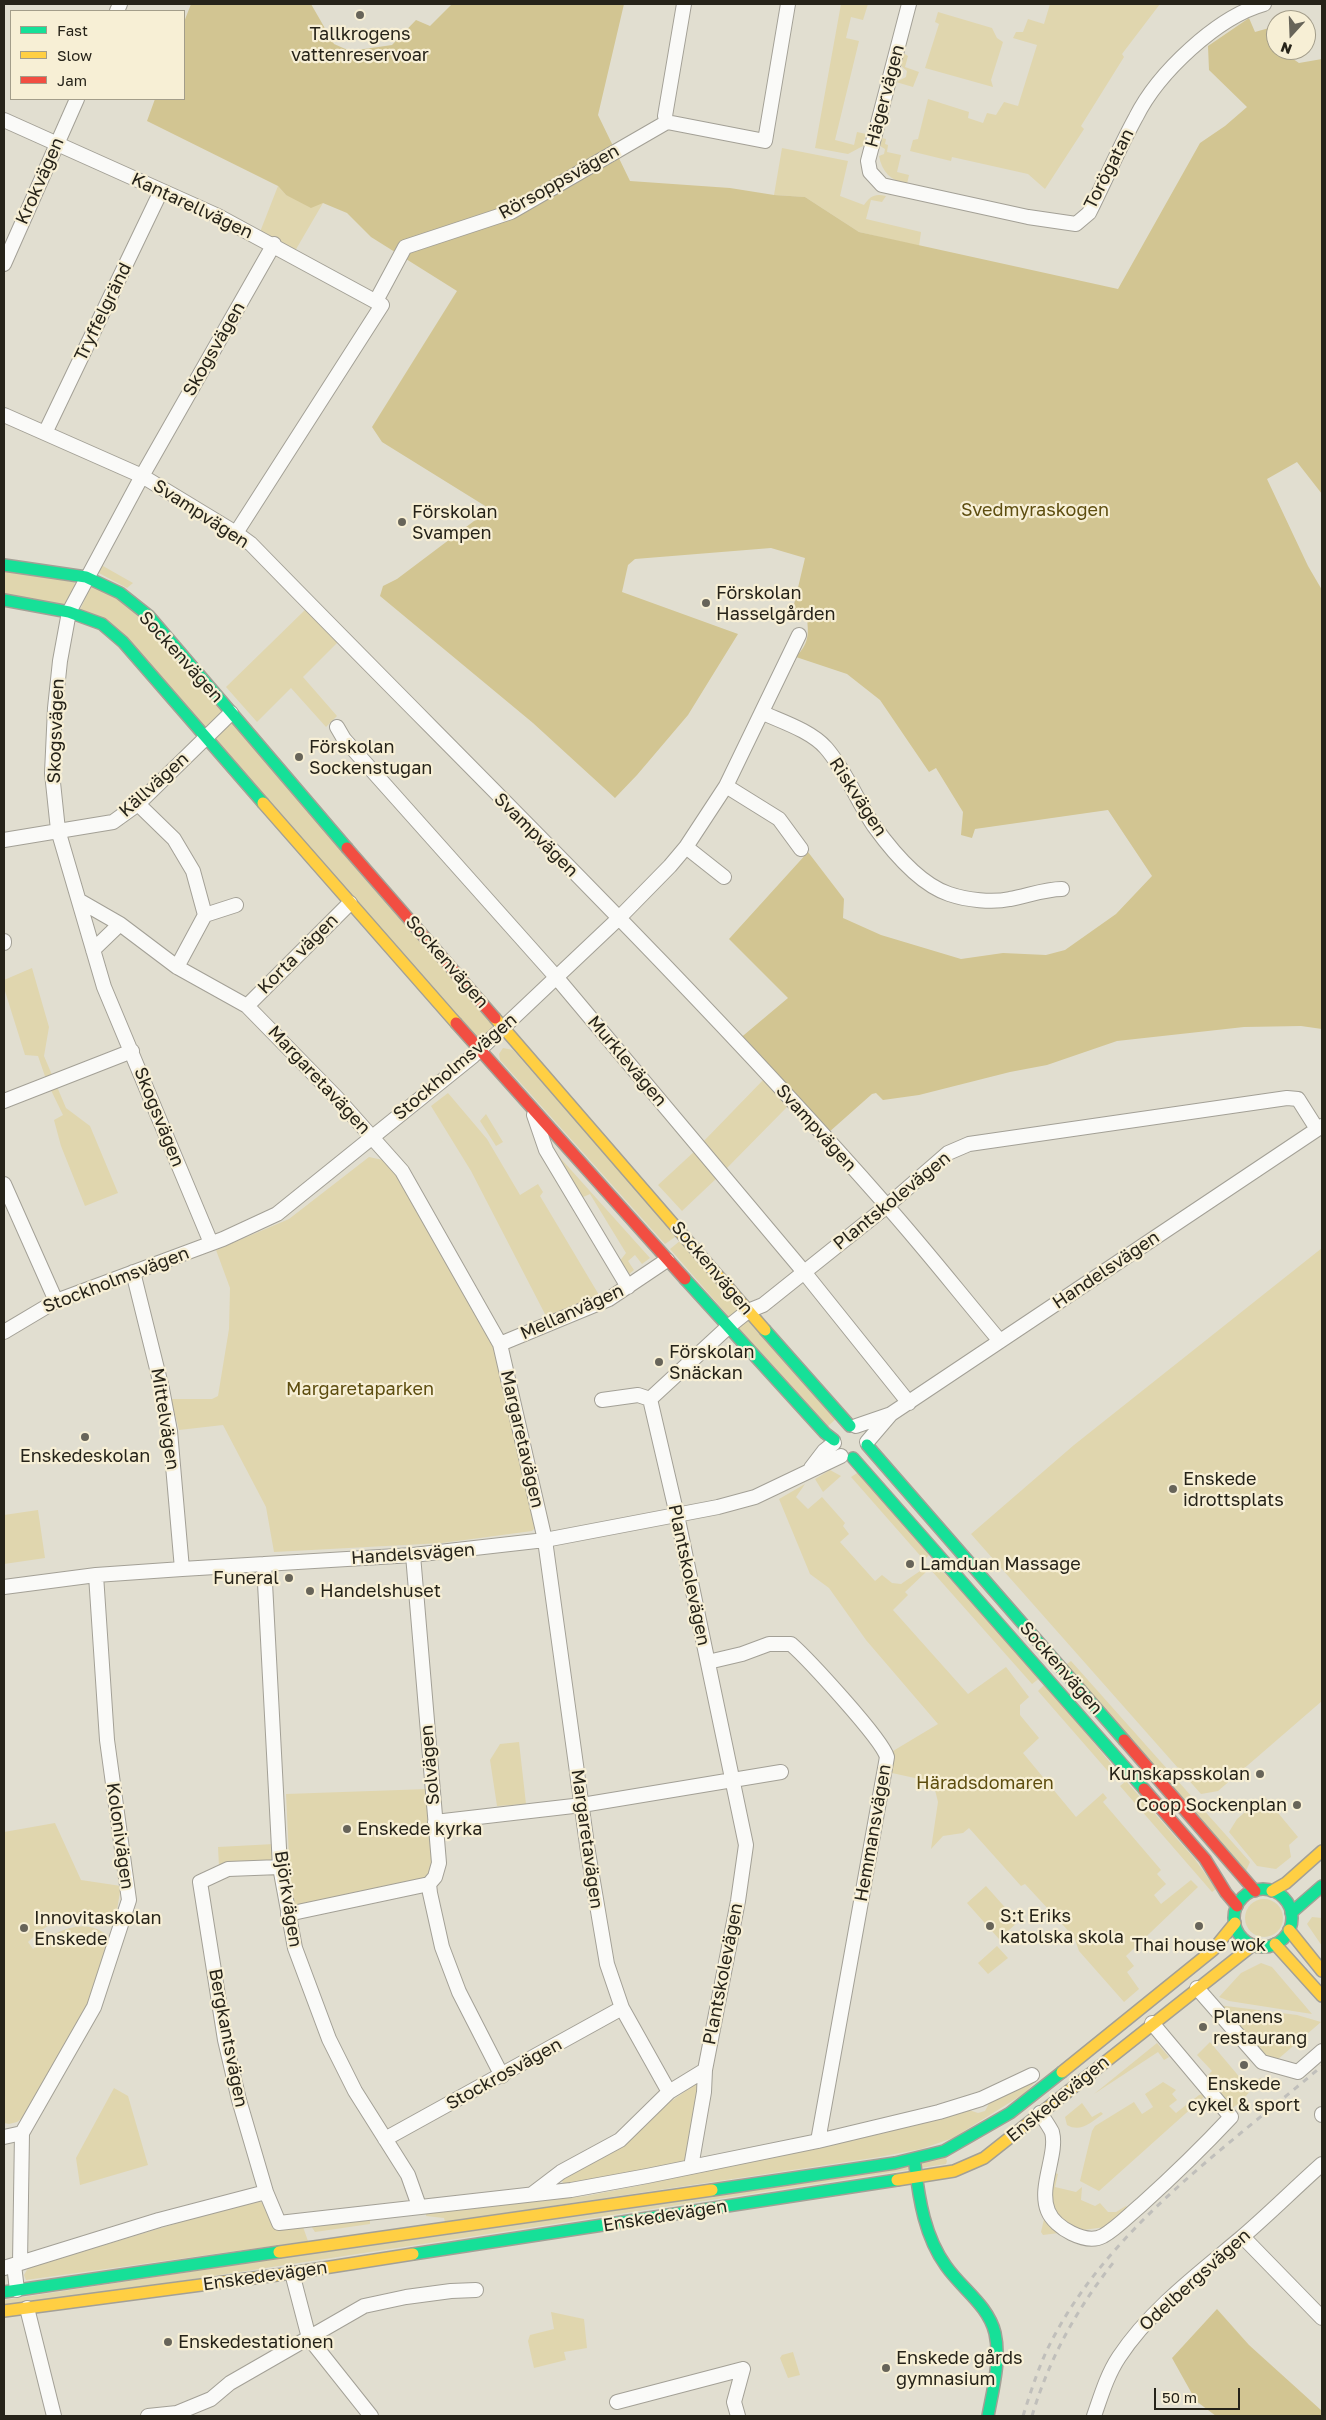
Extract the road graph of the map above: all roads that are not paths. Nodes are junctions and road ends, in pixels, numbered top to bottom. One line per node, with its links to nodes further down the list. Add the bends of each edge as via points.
1 (684, 4): 7 (street)
2 (788, 4): 7 (street, via 765,141)
3 (909, 4): 9 (street, Hägervägen, via 868,161 870,172)
4 (1264, 4): 9 (street, Torögatan, via 1246,9 1211,30 1161,81 1136,116 1089,213 1076,224 1028,217)
5 (77, 100): 8 (street, Krokvägen)
6 (4, 120): 8 (street, Kantarellvägen)
7 (666, 122): 13 (street, Rörsoppsvägen, via 512,212 405,247)
8 (57, 143): 10 (street, Kantarellvägen); 12 (street, Krokvägen)
9 (882, 185)
10 (161, 191): 11 (street, Kantarellvägen); 15 (street, Tryffelgränd)
11 (274, 244): 13 (street, Kantarellvägen); 16 (street, Skogsvägen)
12 (4, 264)
13 (376, 302): 17 (street, Rörsoppsvägen, via 382,305)
14 (4, 416): 15 (street, Svampvägen)
15 (45, 433): 16 (street, Svampvägen)
16 (142, 476): 17 (street, Svampvägen); 19 (street, Skogsvägen)
17 (236, 533): 39 (street, Svampvägen, via 251,544)
18 (4, 565): 19 (street, Sockenvägen)
19 (86, 577): 21 (street, Skogsvägen); 23 (street, Sockenvägen, via 120,593 149,616)
20 (4, 600): 21 (street, Sockenvägen)
21 (68, 612): 26 (street, Sockenvägen, via 102,624 123,642); 29 (street, Skogsvägen, via 54,727 52,773)
22 (800, 635): 24 (street, Stockholmsvägen)
23 (231, 713): 26 (street, Källvägen); 45 (street, Sockenvägen)
24 (763, 713): 27 (street, Stockholmsvägen); 34 (street, Riskvägen, via 806,733 825,746 873,825 917,874 934,887 950,894 990,900 1009,900)
25 (337, 727): 43 (street, Murklevägen, via 344,739)
26 (206, 737): 28 (street, Källvägen); 36 (street, Sockenvägen)
27 (726, 786): 31 (street, Stockholmsvägen); 32 (street, via 779,819)
28 (138, 804): 29 (street, Källvägen, via 113,822); 38 (street, via 174,839 193,870)
29 (58, 830): 30 (street, Källvägen); 35 (street, Skogsvägen)
30 (4, 840)
31 (686, 846): 33 (street); 39 (street, Stockholmsvägen)
32 (801, 849)
33 (724, 877)
34 (1062, 890)
35 (80, 901): 40 (street, Margaretavägen); 41 (street, Skogsvägen)
36 (350, 903): 44 (street, Korta vägen); 46 (street, Sockenvägen)
37 (236, 905): 38 (street)
38 (205, 915): 42 (street)
39 (619, 918): 43 (street, Stockholmsvägen); 53 (street, Svampvägen)
40 (120, 924): 41 (street); 42 (street, Margaretavägen)
41 (93, 950): 47 (street, Skogsvägen, via 104,988)
42 (177, 967): 44 (street, Margaretavägen)
43 (557, 978): 45 (street, Stockholmsvägen); 57 (street, Murklevägen)
44 (247, 1006): 51 (street, Margaretavägen)
45 (503, 1028): 46 (street, Stockholmsvägen); 60 (street, Sockenvägen, via 678,1226)
46 (479, 1049): 49 (street, Sockenvägen); 51 (street, Stockholmsvägen)
47 (132, 1051): 48 (street); 54 (street, Skogsvägen)
48 (4, 1101)
49 (531, 1108): 55 (street, Sockenvägen); 58 (street, Sockenvägen, via 546,1150)
50 (1319, 1127): 53 (street, Plantskolevägen, via 1298,1098 1287,1098 969,1144 948,1153); 63 (street, Handelsvägen)
51 (371, 1136): 54 (street, Stockholmsvägen, via 277,1214); 64 (street, Margaretavägen, via 402,1170)
52 (5, 1192): 59 (street)
53 (887, 1206): 57 (street, Plantskolevägen); 63 (street, Svampvägen)
54 (211, 1243): 56 (street, Stockholmsvägen)
55 (667, 1260): 58 (street, Mellanvägen); 61 (street, Sockenvägen)
56 (133, 1272): 59 (street, Stockholmsvägen); 78 (street, Mittelvägen, via 170,1431)
57 (804, 1272): 60 (street, Plantskolevägen, via 763,1305); 67 (street, Murklevägen)
58 (628, 1287): 64 (street, Mellanvägen, via 609,1299)
59 (56, 1300): 62 (street, Stockholmsvägen)
60 (748, 1311): 61 (street, Plantskolevägen); 69 (street, Sockenvägen)
61 (728, 1327): 65 (street, Plantskolevägen); 70 (street, Sockenvägen)
62 (4, 1332)
63 (1000, 1341): 67 (street, Handelsvägen)
64 (500, 1344): 75 (street, Margaretavägen)
65 (650, 1399): 66 (street, via 638,1395); 74 (street, Plantskolevägen)
66 (602, 1400)
67 (909, 1403): 68 (street, Handelsvägen)
68 (891, 1414): 69 (street, Handelsvägen); 71 (street, Handelsvägen)
69 (853, 1426): 70 (street, via 841,1428); 71 (street, Sockenvägen, via 866,1435)
70 (834, 1441): 72 (street, Sockenvägen); 73 (street, Handelsvägen)
71 (867, 1443): 72 (street, via 862,1454); 90 (street, Sockenvägen)
72 (847, 1457): 73 (street, Handelsvägen); 92 (street, Sockenvägen, via 1205,1859)
73 (811, 1468): 74 (street, Handelsvägen, via 755,1497)
74 (677, 1515): 75 (street, Handelsvägen); 81 (street, Plantskolevägen)
75 (544, 1540): 76 (street, Handelsvägen); 84 (street, Margaretavägen)
76 (412, 1555): 77 (street, Handelsvägen); 85 (street, Solvägen)
77 (264, 1564): 78 (street, Handelsvägen); 87 (street, Björkvägen)
78 (182, 1568): 79 (street, Handelsvägen)
79 (96, 1576): 80 (street, Handelsvägen); 110 (street, Kolonivägen, via 107,1740 129,1900 94,2007)
80 (4, 1587)
81 (708, 1662): 83 (street, Plantskolevägen); 113 (street, Hemmansvägen, via 770,1644 791,1644 885,1749 887,1757)
82 (781, 1772): 83 (street)
83 (733, 1781): 84 (street); 105 (street, Plantskolevägen, via 746,1845)
84 (582, 1805): 85 (street); 102 (street, Margaretavägen, via 607,1964)
85 (435, 1822): 88 (street, Solvägen, via 439,1863 435,1877)
86 (1322, 1851): 91 (street)
87 (280, 1867): 94 (street, Björkvägen); 118 (street, Bergkantsvägen, via 228,1869 200,1882 225,2040)
88 (428, 1884): 94 (street); 107 (street, via 442,1947 459,1992)
89 (1322, 1886): 93 (street)
90 (1256, 1891): 91 (street); 92 (street, via 1245,1896)
91 (1272, 1891): 93 (street, via 1285,1900)
92 (1237, 1906): 95 (street)
93 (1291, 1913): 96 (street)
94 (288, 1914): 112 (street, Björkvägen, via 295,1948 329,2039 355,2091)
95 (1234, 1923): 98 (street, via 1241,1937); 114 (street, Enskedevägen, via 1213,1950 1010,2113 944,2151)
96 (1289, 1930): 97 (street); 99 (street)
97 (1275, 1944): 98 (street); 101 (street)
98 (1253, 1946): 100 (street, Enskedevägen)
99 (1322, 1970)
100 (1197, 1988): 103 (street, Enskedevägen); 104 (street, via 1262,2062 1298,2072)
101 (1322, 1996)
102 (622, 2008): 107 (street, Stockrosvägen); 108 (street, Margaretavägen)
103 (1152, 2023): 109 (street, Enskedevägen); 109 (street, via 1231,2117 1168,2180 1101,2237 1084,2237 1065,2230 1053,2220 1048,2210 1046,2193 1053,2141)
104 (1322, 2052)
105 (705, 2070): 108 (street); 116 (street, Plantskolevägen)
106 (1032, 2075): 113 (street, Enskedevägen, via 981,2099 940,2112)
107 (502, 2076): 112 (street, Stockrosvägen)
108 (669, 2092): 119 (street, via 620,2140 560,2172)
109 (1040, 2113): 117 (street, Enskedevägen, via 984,2158 954,2171)
110 (22, 2133): 111 (street); 122 (street, Kolonivägen)
111 (4, 2137)
112 (385, 2139): 120 (street, Björkvägen, via 408,2175)
113 (818, 2141): 116 (street, Enskedevägen)
114 (914, 2158): 117 (street); 125 (street, Enskedevägen)
115 (1322, 2164): 121 (street, Odelbergsvägen)
116 (691, 2167): 119 (street, Enskedevägen, via 571,2190)
117 (916, 2177): 123 (street, Enskedevägen); 135 (street, via 926,2224 939,2255 989,2317 995,2332 998,2360)
118 (266, 2192): 120 (street, Enskedevägen, via 280,2223); 122 (street, via 159,2220)
119 (532, 2194): 120 (street, Enskedevägen)
120 (419, 2206)
121 (1243, 2237): 128 (street); 136 (street, Odelbergsvägen, via 1190,2280 1134,2336 1107,2379)
122 (12, 2266): 125 (street, Kolonivägen)
123 (292, 2273): 126 (street, Enskedevägen); 129 (street)
124 (476, 2290): 129 (street, via 385,2300 364,2306)
125 (10, 2291)
126 (27, 2308): 127 (street, Enskedevägen); 131 (street)
127 (4, 2311)
128 (1322, 2318)
129 (310, 2338): 132 (street, via 211,2398 177,2413); 133 (street)
130 (617, 2402): 134 (street, via 743,2369 734,2402)
131 (54, 2416)
132 (148, 2416)
133 (371, 2416)
134 (738, 2416)
135 (988, 2416)
136 (1094, 2416)

